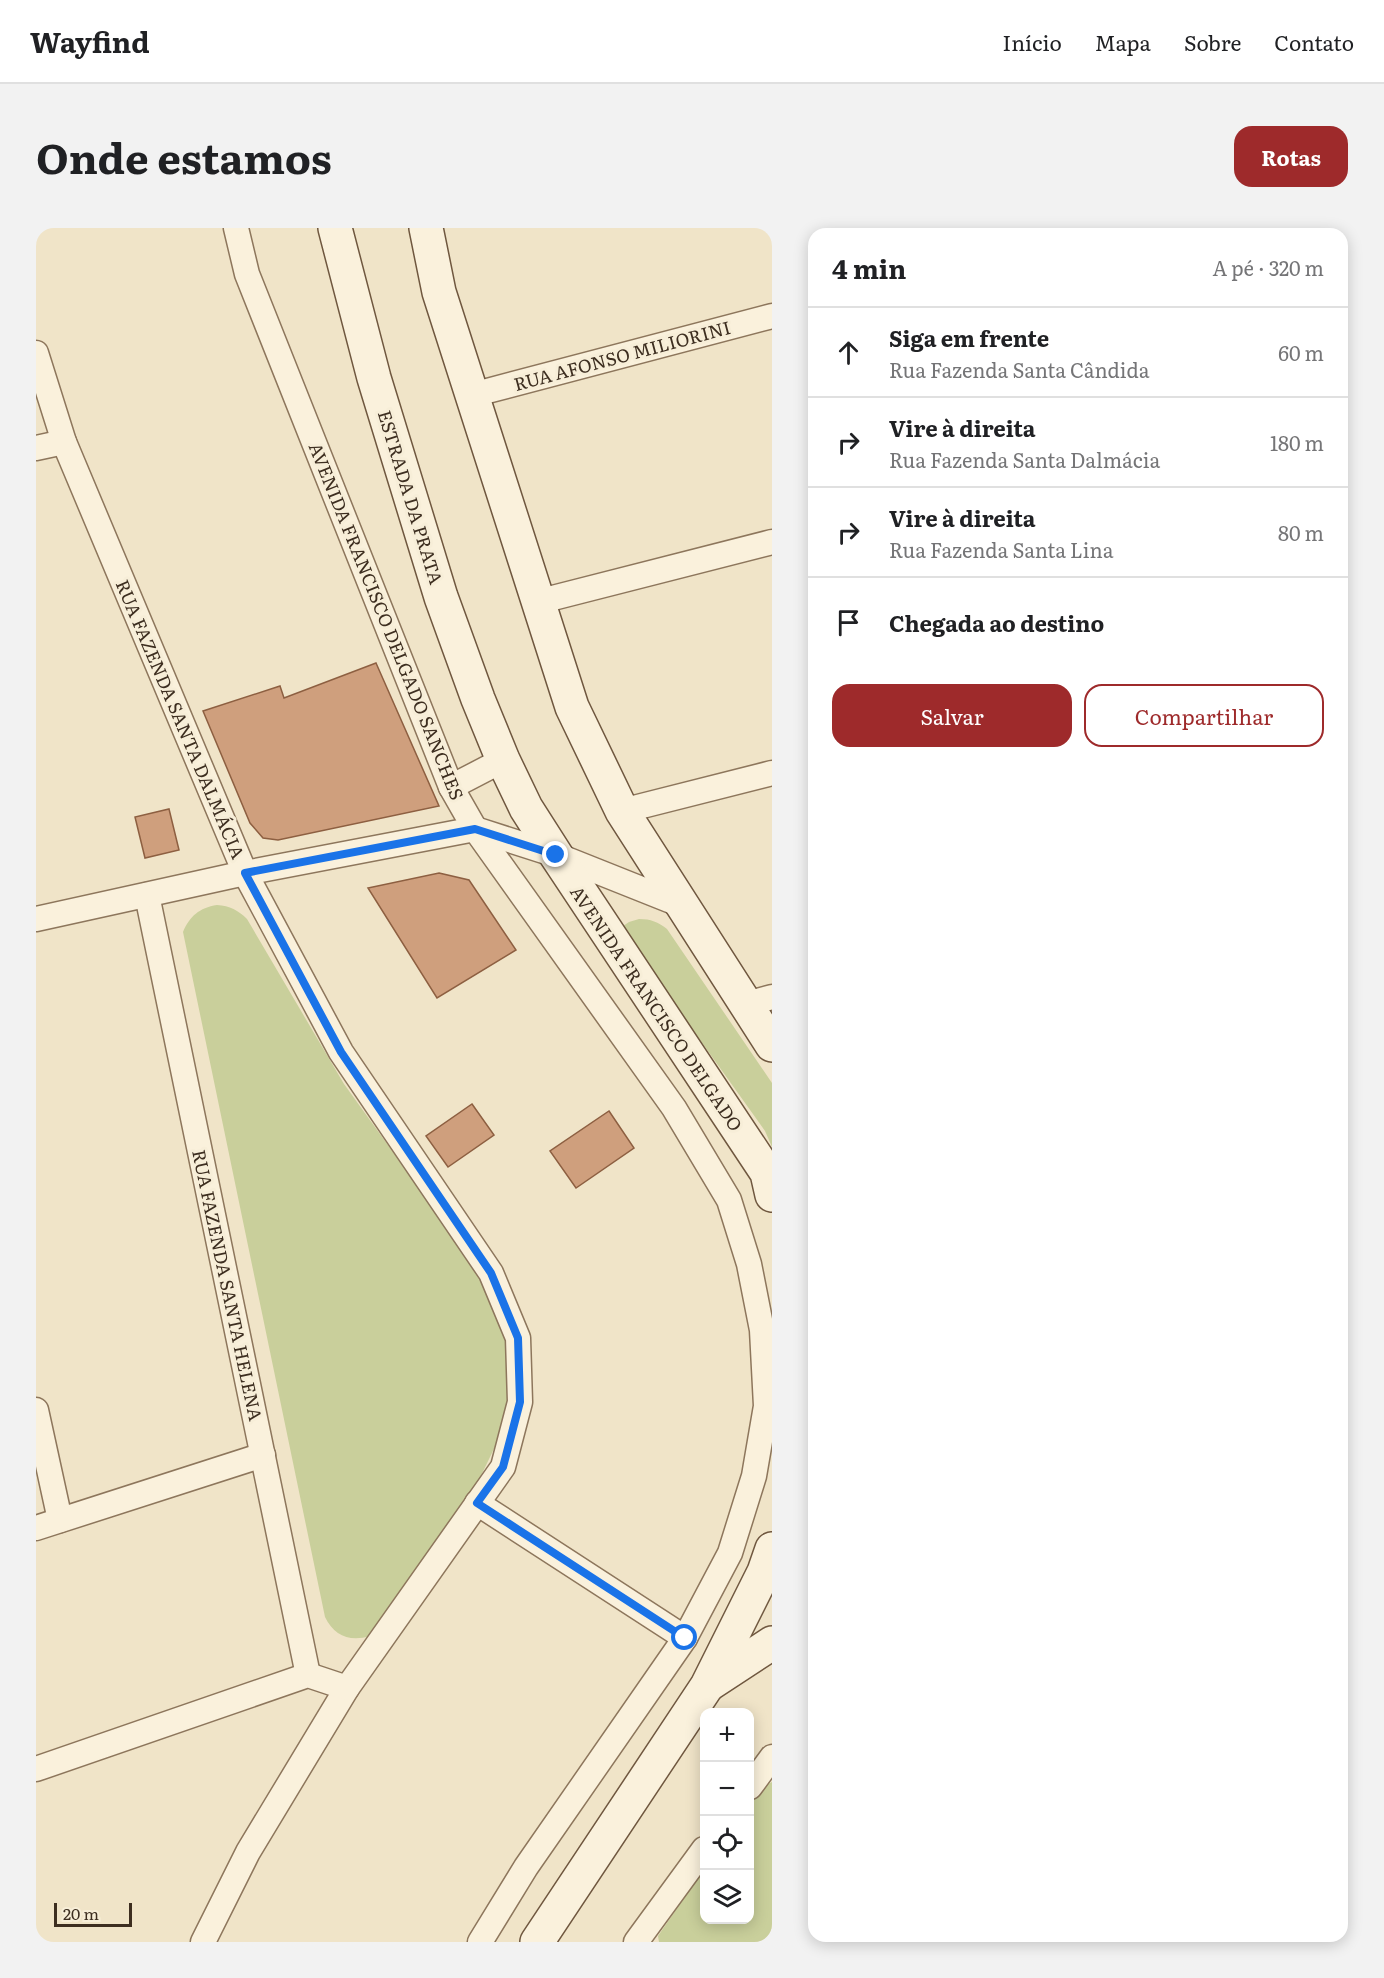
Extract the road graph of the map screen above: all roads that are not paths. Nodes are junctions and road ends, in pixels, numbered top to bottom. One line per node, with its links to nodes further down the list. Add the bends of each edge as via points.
1 (236, 228): 13 (street, AVENIDA FRANCISCO DELGADO SANCHES, via 247,274)
2 (335, 228): 11 (main road, ESTRADA DA PRATA, via 374,378 441,597)
3 (426, 228): 6 (main road, via 439,292)
4 (772, 316): 6 (street, RUA AFONSO MILIORINI)
5 (36, 353): 7 (street, RUA FAZENDA SANTA DALMÁCIA)
6 (472, 395): 10 (main road)
7 (64, 442): 8 (street); 17 (street, RUA FAZENDA SANTA DALMÁCIA)
8 (36, 448)
9 (772, 542): 10 (street)
10 (537, 602): 14 (main road, via 572,707)
11 (503, 760): 13 (street); 16 (main road, AVENIDA FRANCISCO DELGADO, via 526,808)
12 (772, 773): 14 (street)
13 (451, 787): 15 (street, AVENIDA FRANCISCO DELGADO SANCHES)
14 (622, 811): 19 (main road)
15 (475, 829): 16 (street); 17 (street); 30 (street, AVENIDA FRANCISCO DELGADO SANCHES, via 674,1108 729,1200 749,1264 762,1330 766,1406 754,1476 730,1553)
16 (556, 855): 19 (street); 23 (main road, AVENIDA FRANCISCO DELGADO, via 767,1173)
17 (245, 873): 18 (street); 26 (street, RUA FAZENDA SANTA DALMÁCIA, via 341,1052 491,1273 518,1338 520,1402 503,1467)
18 (147, 895): 20 (street); 25 (street, RUA FAZENDA SANTA HELENA)
19 (684, 906): 21 (main road)
20 (36, 919)
21 (759, 1001): 22 (main road)
22 (772, 1045)
23 (772, 1195)
24 (36, 1410): 27 (street)
25 (263, 1455): 27 (street); 32 (street, RUA FAZENDA SANTA HELENA)
26 (477, 1503): 30 (street); 34 (street, RUA FAZENDA SANTA DALMÁCIA)
27 (60, 1520): 28 (street)
28 (36, 1528)
29 (772, 1550): 33 (main road)
30 (685, 1638): 40 (street, AVENIDA FRANCISCO DELGADO SANCHES, via 526,1867)
31 (772, 1643): 33 (main road)
32 (308, 1675): 34 (street); 36 (street)
33 (707, 1686): 41 (main road)
34 (347, 1688): 39 (street, RUA FAZENDA SANTA DALMÁCIA, via 248,1852)
35 (772, 1757): 37 (street)
36 (36, 1770)
37 (754, 1782)
38 (700, 1855): 42 (street)
39 (203, 1942)
40 (480, 1942)
41 (537, 1942)
42 (636, 1942)

